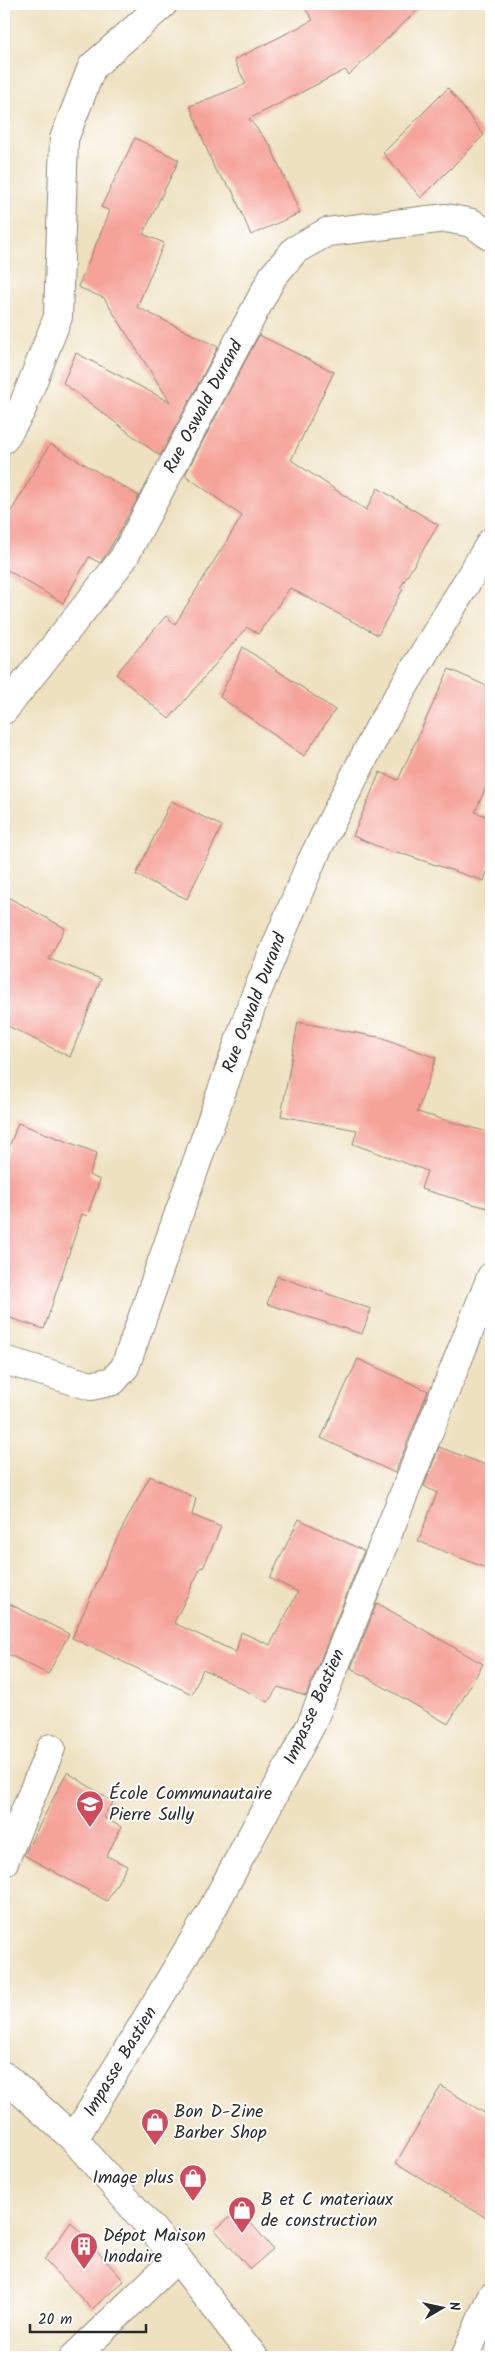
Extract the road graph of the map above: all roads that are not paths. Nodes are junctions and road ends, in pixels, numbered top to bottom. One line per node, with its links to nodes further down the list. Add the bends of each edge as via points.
1 (163, 4): 3 (street, via 92,67 64,139 58,317 21,411)
2 (482, 230): 5 (street, Rue Oswald Durand, via 446,218 327,232 296,250 273,276 123,559)
3 (4, 439)
4 (491, 542): 7 (street, Rue Oswald Durand, via 379,728 312,860 254,999 125,1367 113,1381 91,1386)
5 (4, 710)
6 (491, 1277): 11 (street, Impasse Bastien, via 311,1725 209,1915)
7 (4, 1360)
8 (51, 1748): 9 (street)
9 (4, 1862)
10 (4, 2076): 11 (street)
11 (74, 2139): 12 (street)
12 (177, 2258): 14 (street); 15 (street)
13 (491, 2297): 16 (street)
14 (74, 2357)
15 (254, 2357)
16 (465, 2357)

